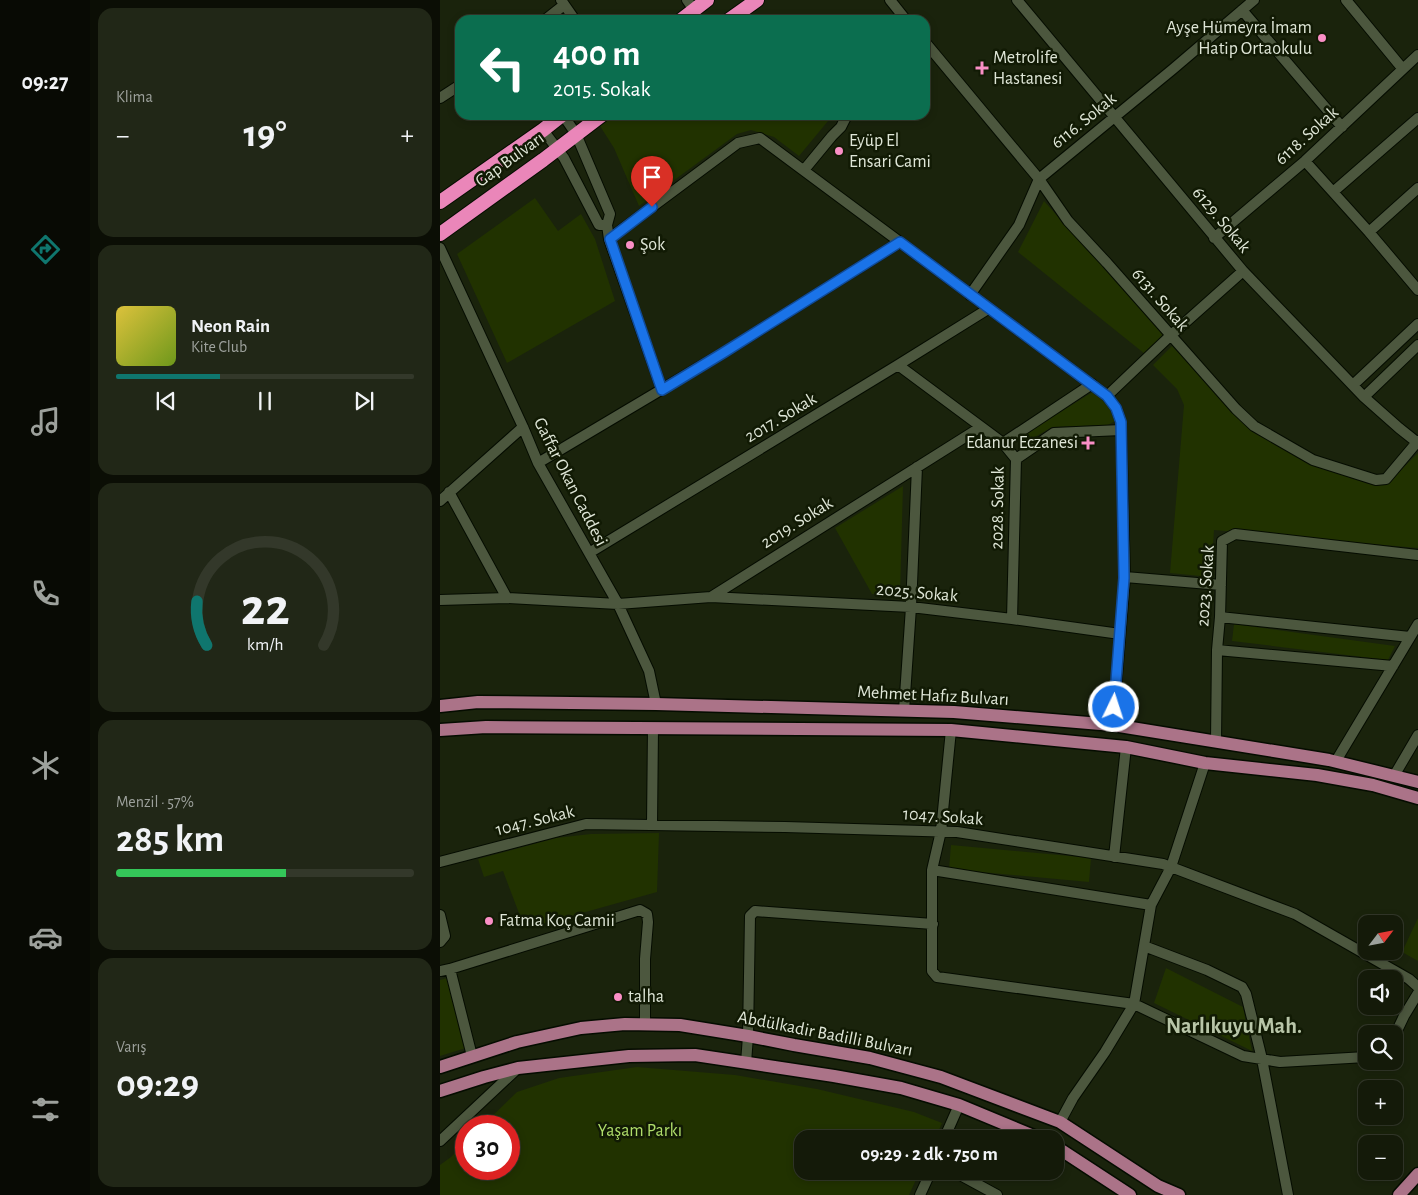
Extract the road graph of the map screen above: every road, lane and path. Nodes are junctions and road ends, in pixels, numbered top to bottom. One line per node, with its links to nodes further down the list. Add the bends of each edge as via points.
1 (707, 0): 8 (highway)
2 (757, 0): 12 (highway)
3 (890, 0): 13 (street)
4 (1017, 0): 19 (street, 6129. Sokak)
5 (1254, 0): 9 (street, 6116. Sokak)
6 (1346, 0): 16 (street)
7 (563, 2): 10 (street); 11 (street)
8 (691, 5)
9 (1242, 10): 19 (street, 6116. Sokak); 25 (street)
10 (551, 15)
11 (572, 15)
12 (736, 15)
13 (902, 15)
14 (930, 50): 31 (street, 6131. Sokak)
15 (1418, 55): 16 (street, 6118. Sokak)
16 (1402, 68): 25 (street, 6118. Sokak)
17 (455, 88): 18 (street)
18 (440, 98)
19 (1115, 117): 31 (street, 6116. Sokak); 38 (street, 6129. Sokak)
20 (1418, 118): 33 (street)
21 (556, 120): 26 (highway, Gap Bulvarı)
22 (566, 120): 27 (street)
23 (595, 120): 27 (highway, Gap Bulvarı)
24 (844, 120): 30 (street)
25 (1342, 127): 29 (street, 6118. Sokak)
26 (543, 130): 28 (street); 34 (highway, Gap Bulvarı)
27 (576, 134): 28 (highway, Gap Bulvarı); 35 (street, via 610,214)
28 (558, 149): 35 (street, via 599,225); 37 (highway, Gap Bulvarı)
29 (1305, 161): 33 (street); 38 (street, 6118. Sokak)
30 (804, 170): 39 (street, via 760,138 738,143); 40 (street)
31 (1039, 179): 44 (street, 6116. Sokak, via 1019,225); 47 (street, 6131. Sokak, via 1068,221)
32 (1418, 188): 36 (street)
33 (1333, 192): 36 (street)
34 (440, 202)
35 (607, 225): 39 (street)
36 (1369, 232): 43 (street)
37 (440, 234)
38 (1214, 238): 42 (street, 6129. Sokak)
39 (610, 239): 52 (street)
40 (900, 242): 44 (street); 52 (street)
41 (440, 248): 55 (street, Gaffar Okan Caddesi)
42 (1243, 271): 47 (street); 51 (street, 6129. Sokak)
43 (1418, 290)
44 (970, 295): 45 (street)
45 (988, 309): 49 (street, 2017. Sokak); 50 (street)
46 (1418, 324): 51 (street)
47 (1170, 336): 53 (street); 58 (street, 6131. Sokak, via 1254,426 1313,460 1376,480 1386,479)
48 (1418, 345): 54 (street)
49 (898, 365): 56 (street, 2028. Sokak); 65 (street, 2017. Sokak)
50 (1092, 384): 53 (street); 59 (street)
51 (1353, 385): 54 (street, 6129. Sokak)
52 (662, 390): 61 (street)
53 (1107, 396): 57 (street, via 1116,408)
54 (1364, 397): 58 (street, 6129. Sokak)
55 (523, 427): 61 (street, Gaffar Okan Caddesi); 63 (street)
56 (981, 427): 59 (street, 2028. Sokak); 62 (street, 2019. Sokak)
57 (1121, 430): 60 (street, via 1054,433); 67 (street)
58 (1418, 442)
59 (1003, 443): 60 (street, 2028. Sokak)
60 (1016, 459): 75 (street, 2028. Sokak)
61 (538, 463): 65 (street, Gaffar Okan Caddesi)
62 (917, 467): 69 (street, 2019. Sokak); 73 (street)
63 (449, 492): 64 (street); 70 (street)
64 (440, 501)
65 (589, 553): 72 (street, Gaffar Okan Caddesi)
66 (1418, 555): 68 (street, 2023. Sokak, via 1235,534 1222,541)
67 (1124, 578): 68 (street); 77 (street)
68 (1221, 585): 74 (street, 2023. Sokak)
69 (711, 597): 72 (street, 2019. Sokak); 73 (street, 2025. Sokak)
70 (507, 598): 71 (street, 2019. Sokak); 72 (street, 2019. Sokak)
71 (440, 600)
72 (618, 604): 81 (street, Gaffar Okan Caddesi, via 649,670)
73 (911, 607): 75 (street, 2025. Sokak); 83 (street)
74 (1220, 617): 78 (street); 79 (street, 2023. Sokak)
75 (1012, 619): 77 (street, 2025. Sokak)
76 (1418, 624): 78 (street)
77 (1120, 634): 84 (street)
78 (1410, 637): 80 (street)
79 (1217, 650): 80 (street); 89 (street, 2023. Sokak)
80 (1393, 666): 91 (street)
81 (656, 704): 82 (main road, Mehmet Hafız Bulvarı, via 478,702); 83 (main road, Mehmet Hafız Bulvarı)
82 (440, 706)
83 (904, 710): 84 (main road, Mehmet Hafız Bulvarı)
84 (1113, 725): 89 (main road, Mehmet Hafız Bulvarı)
85 (652, 728): 86 (main road, Mehmet Hafız Bulvarı, via 486,727); 87 (main road, Mehmet Hafız Bulvarı); 96 (street)
86 (440, 730)
87 (951, 730): 90 (main road, Mehmet Hafız Bulvarı); 97 (street)
88 (1418, 735): 93 (street)
89 (1216, 741): 91 (main road, Mehmet Hafız Bulvarı)
90 (1126, 747): 92 (main road, Mehmet Hafız Bulvarı); 98 (street)
91 (1336, 761): 93 (main road, Mehmet Hafız Bulvarı)
92 (1206, 763): 95 (main road, Mehmet Hafız Bulvarı, via 1317,775); 100 (street)
93 (1394, 776): 94 (main road, Mehmet Hafız Bulvarı)
94 (1418, 782)
95 (1418, 798)
96 (652, 825): 97 (street, 1047. Sokak); 99 (street, 1047. Sokak, via 586,824)
97 (941, 831): 98 (street, 1047. Sokak); 101 (street)
98 (1114, 856): 100 (street, 1047. Sokak)
99 (440, 862)
100 (1171, 867): 102 (street); 108 (street, 1047. Sokak, via 1295,914)
101 (932, 870): 102 (street); 104 (street)
102 (1151, 905): 106 (street)
103 (440, 914): 105 (street)
104 (933, 924): 110 (street, via 932,971 937,977); 113 (street, via 755,911 750,916)
105 (443, 939)
106 (1144, 946): 110 (street); 116 (street, via 1242,987)
107 (445, 970): 111 (street, via 640,910 647,914 648,922); 114 (street)
108 (1418, 987)
109 (1418, 993): 112 (street)
110 (1134, 1004): 116 (street, via 1243,1056); 122 (street)
111 (645, 1025): 113 (main road, Abdülkadir Badilli Bulvarı, via 680,1026); 114 (main road, Abdülkadir Badilli Bulvarı, via 581,1028)
112 (1400, 1025)
113 (748, 1036): 117 (street); 122 (main road, Abdülkadir Badilli Bulvarı, via 870,1058 941,1077)
114 (472, 1056): 118 (main road, Abdülkadir Badilli Bulvarı)
115 (1358, 1057): 116 (street, via 1280,1062)
116 (1262, 1059): 134 (street)
117 (746, 1063): 119 (main road, via 695,1055 629,1056); 121 (main road, via 900,1088)
118 (440, 1067)
119 (518, 1068): 120 (main road); 125 (street)
120 (440, 1091)
121 (958, 1105): 123 (street); 124 (main road)
122 (1060, 1122): 133 (main road, Abdülkadir Badilli Bulvarı, via 1158,1186)
123 (948, 1130)
124 (1019, 1130)
125 (440, 1141)
126 (1064, 1152): 132 (main road)
127 (1418, 1174): 135 (main road)
128 (926, 1180): 130 (street)
129 (970, 1180): 131 (street)
130 (920, 1195)
131 (997, 1195)
132 (1130, 1195)
133 (1179, 1195)
134 (1288, 1195)
135 (1399, 1195)

